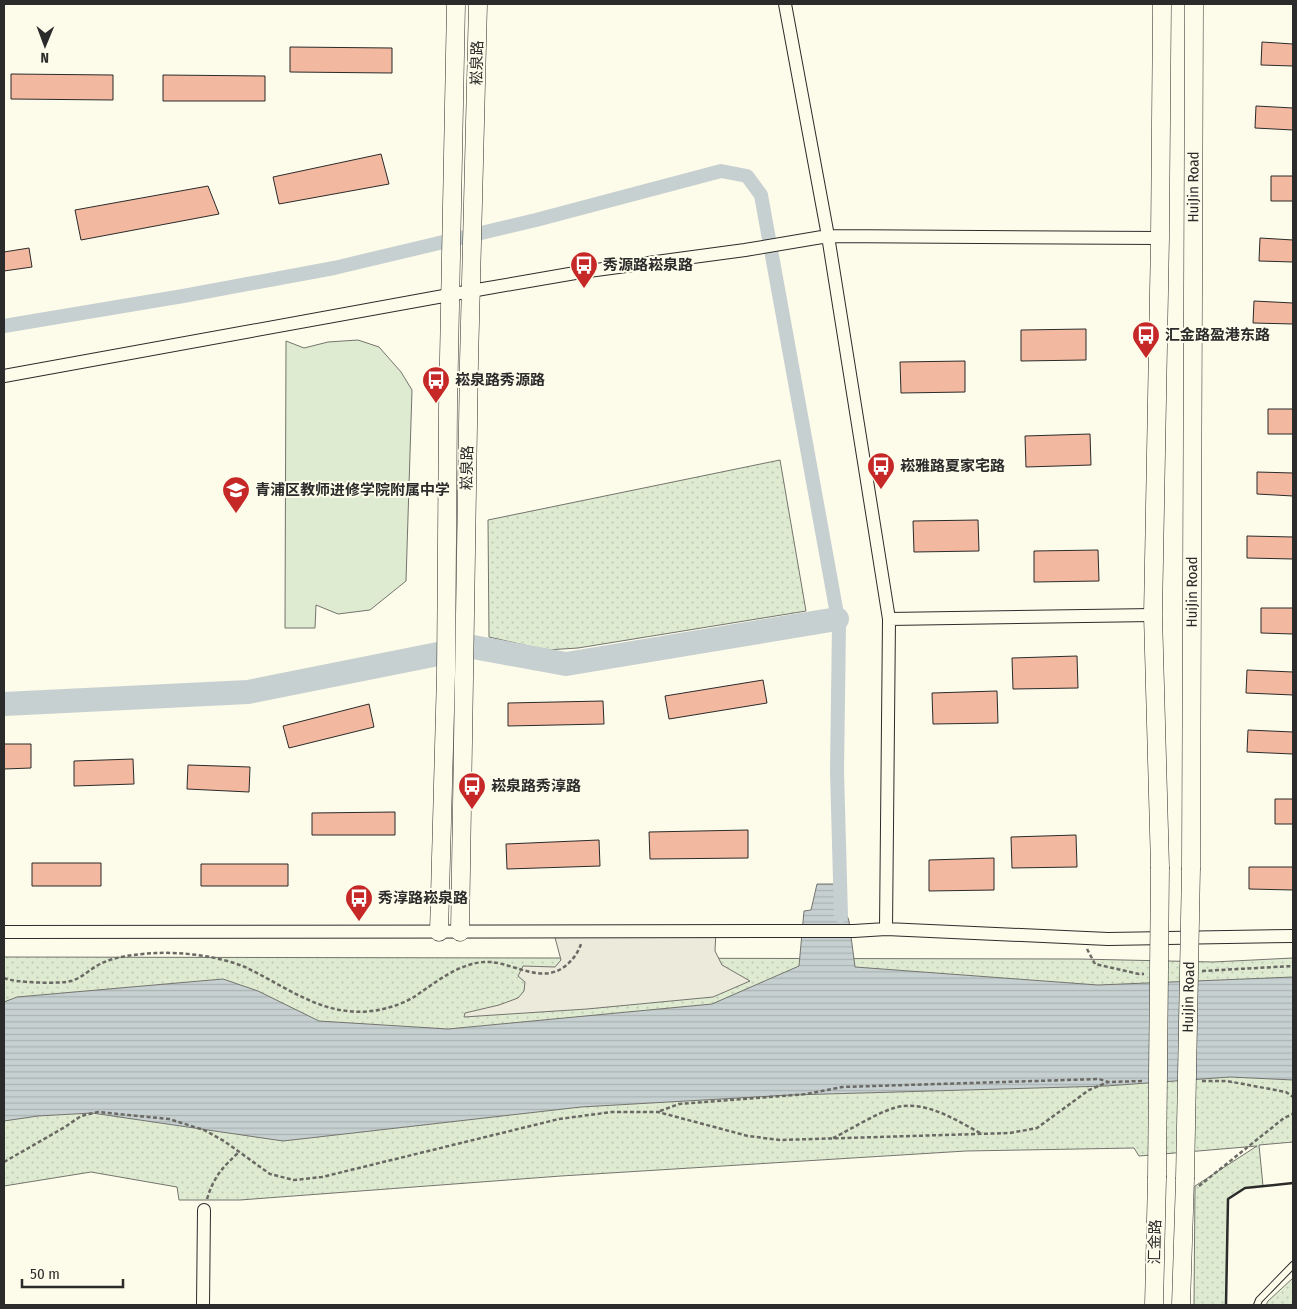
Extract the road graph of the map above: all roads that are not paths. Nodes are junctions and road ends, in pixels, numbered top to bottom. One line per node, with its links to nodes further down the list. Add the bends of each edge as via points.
1 (456, 4): 9 (main road, 崧泉路)
2 (478, 4): 8 (main road, 崧泉路)
3 (785, 4): 6 (street)
4 (1162, 4): 7 (main road, HuiJin Road)
5 (1194, 4): 19 (main road, HuiJin Road, bridge, via 1191,868)
6 (828, 236): 7 (street); 8 (street); 12 (street)
7 (1160, 238): 11 (main road, HuiJin Road)
8 (471, 291): 9 (street); 16 (main road, 崧泉路)
9 (450, 295): 10 (street); 15 (main road, 崧泉路, via 446,674)
10 (4, 376)
11 (1153, 615): 12 (street); 18 (main road, HuiJin Road, bridge, via 1160,867)
12 (889, 619): 13 (street)
13 (886, 929): 16 (street); 17 (street, via 1108,939)
14 (4, 932): 15 (street)
15 (439, 932): 16 (street)
16 (460, 932)
17 (1293, 936)
18 (1157, 1178): 23 (main road, 汇金路)
19 (1185, 1179): 24 (main road, 汇金路)
20 (204, 1210): 22 (street)
21 (1293, 1266): 25 (lane)
22 (203, 1305)
23 (1154, 1305)
24 (1181, 1305)
25 (1257, 1305)

